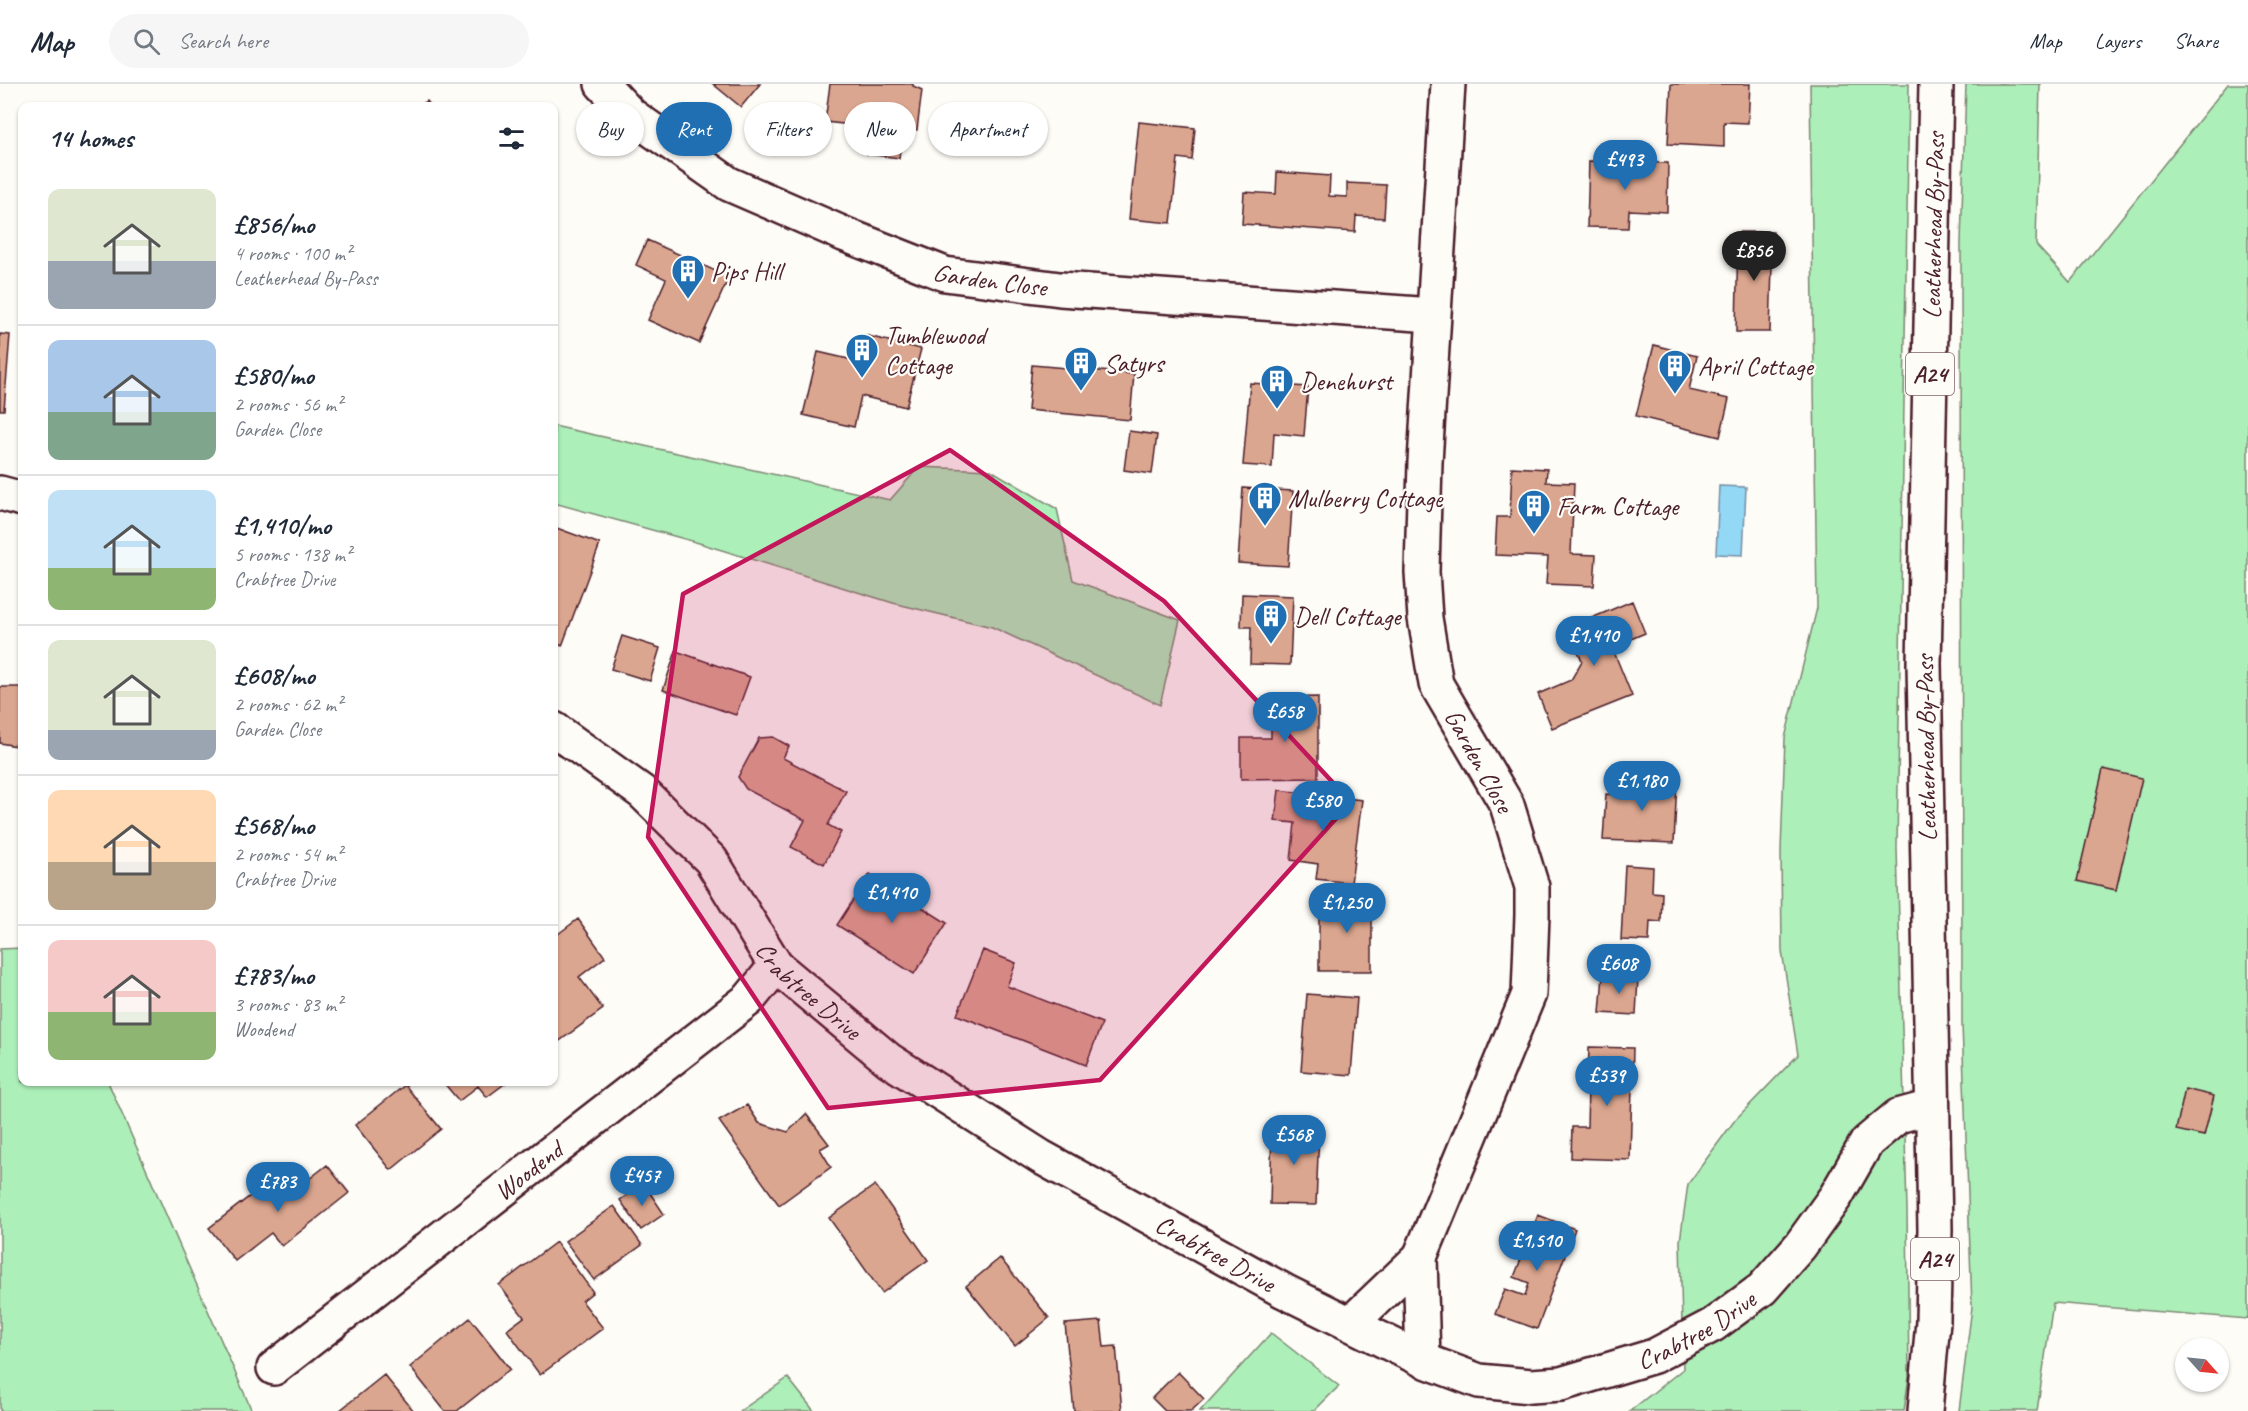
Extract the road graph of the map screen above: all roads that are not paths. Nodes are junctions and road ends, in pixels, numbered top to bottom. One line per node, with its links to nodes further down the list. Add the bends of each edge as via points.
1 (602, 84): 4 (main road, Garden Close, via 632,115 729,184 945,274 1060,290)
2 (1448, 84): 4 (main road, Garden Close)
3 (1936, 84): 9 (main road, Leatherhead By-Pass / A24, via 1924,664)
4 (1433, 315): 10 (main road, Garden Close, via 1422,572 1436,684 1507,805 1532,887 1529,994)
5 (0, 493): 6 (main road)
6 (18, 498)
7 (558, 732): 8 (main road, Crabtree Drive, via 642,792 711,860)
8 (776, 966): 11 (main road, Crabtree Drive, via 889,1060 1030,1150 1284,1291); 13 (main road, Woodend, via 749,999)
9 (1932, 1107): 12 (main road, Crabtree Drive, via 1898,1116 1867,1142 1824,1213 1761,1290 1713,1324 1654,1356 1561,1384 1531,1386 1479,1381); 14 (main road, Leatherhead By-Pass / A24, via 1934,1309)
10 (1420, 1257): 11 (main road, Garden Close); 12 (main road, Garden Close)
11 (1351, 1323): 12 (main road, Crabtree Drive)
12 (1423, 1360)
13 (274, 1368)
14 (1925, 1411)

